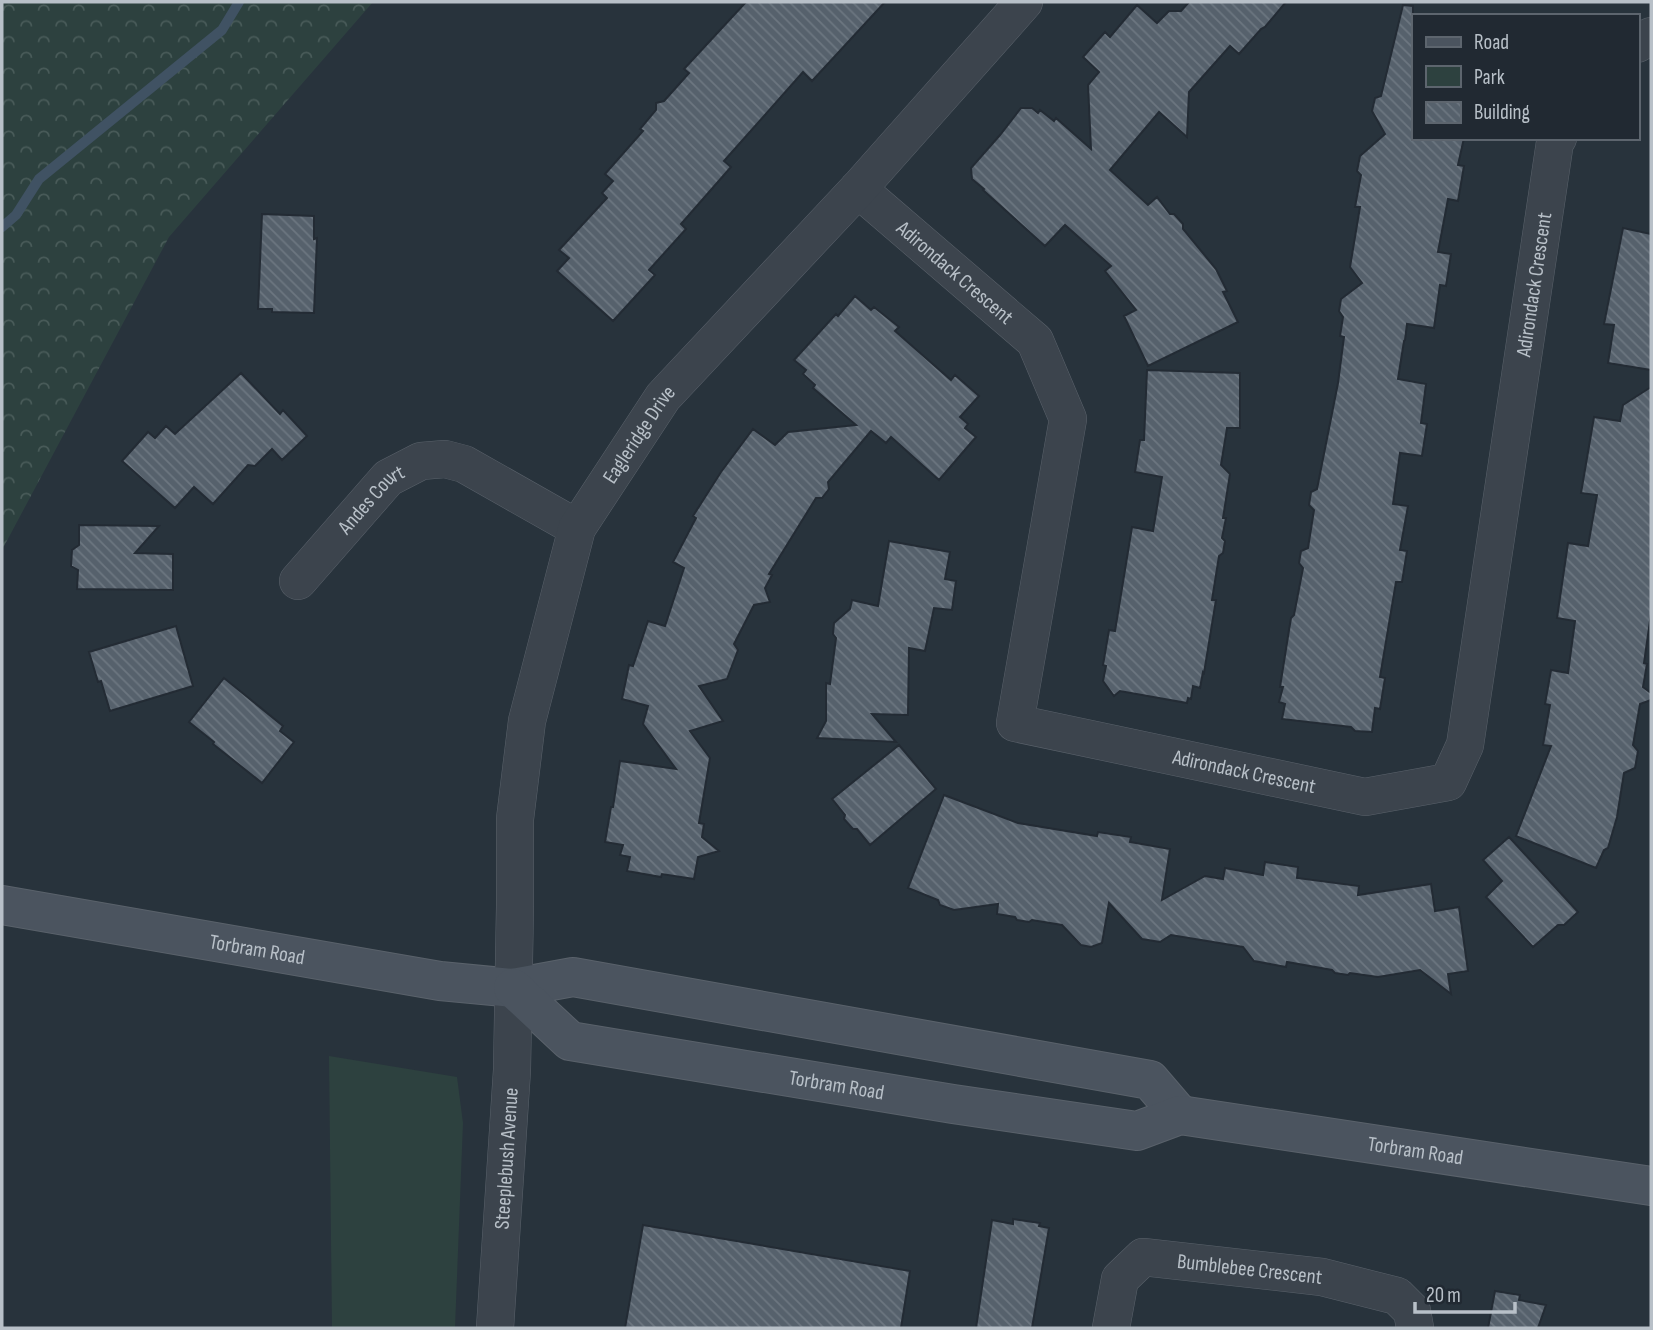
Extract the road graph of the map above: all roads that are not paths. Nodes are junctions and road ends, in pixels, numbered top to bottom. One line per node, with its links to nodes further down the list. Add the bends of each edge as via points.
1 (1024, 2): 3 (street, Eagleridge Drive)
2 (1556, 140): 3 (street, Adirondack Crescent, via 1465,745 1448,782 1365,797 1015,723 1068,419 1035,341)
3 (858, 189): 4 (street, Eagleridge Drive, via 663,397)
4 (577, 528): 5 (street, Andes Court, via 464,464 445,459 421,461 388,478); 7 (street, Eagleridge Drive, via 527,721 515,819)
5 (298, 581)
6 (2, 905): 7 (main road, Torbram Road, via 440,981)
7 (513, 989): 8 (main road, Torbram Road, via 573,977 1150,1080); 8 (main road, Torbram Road, via 569,1041 1137,1131); 10 (street, Steeplebush Avenue)
8 (1180, 1115): 9 (main road, Torbram Road)
9 (1651, 1186)
10 (495, 1328)
11 (1111, 1328): 12 (street, Bumblebee Crescent, via 1120,1279 1143,1257 1322,1277 1397,1296 1412,1311)
12 (1415, 1328)

